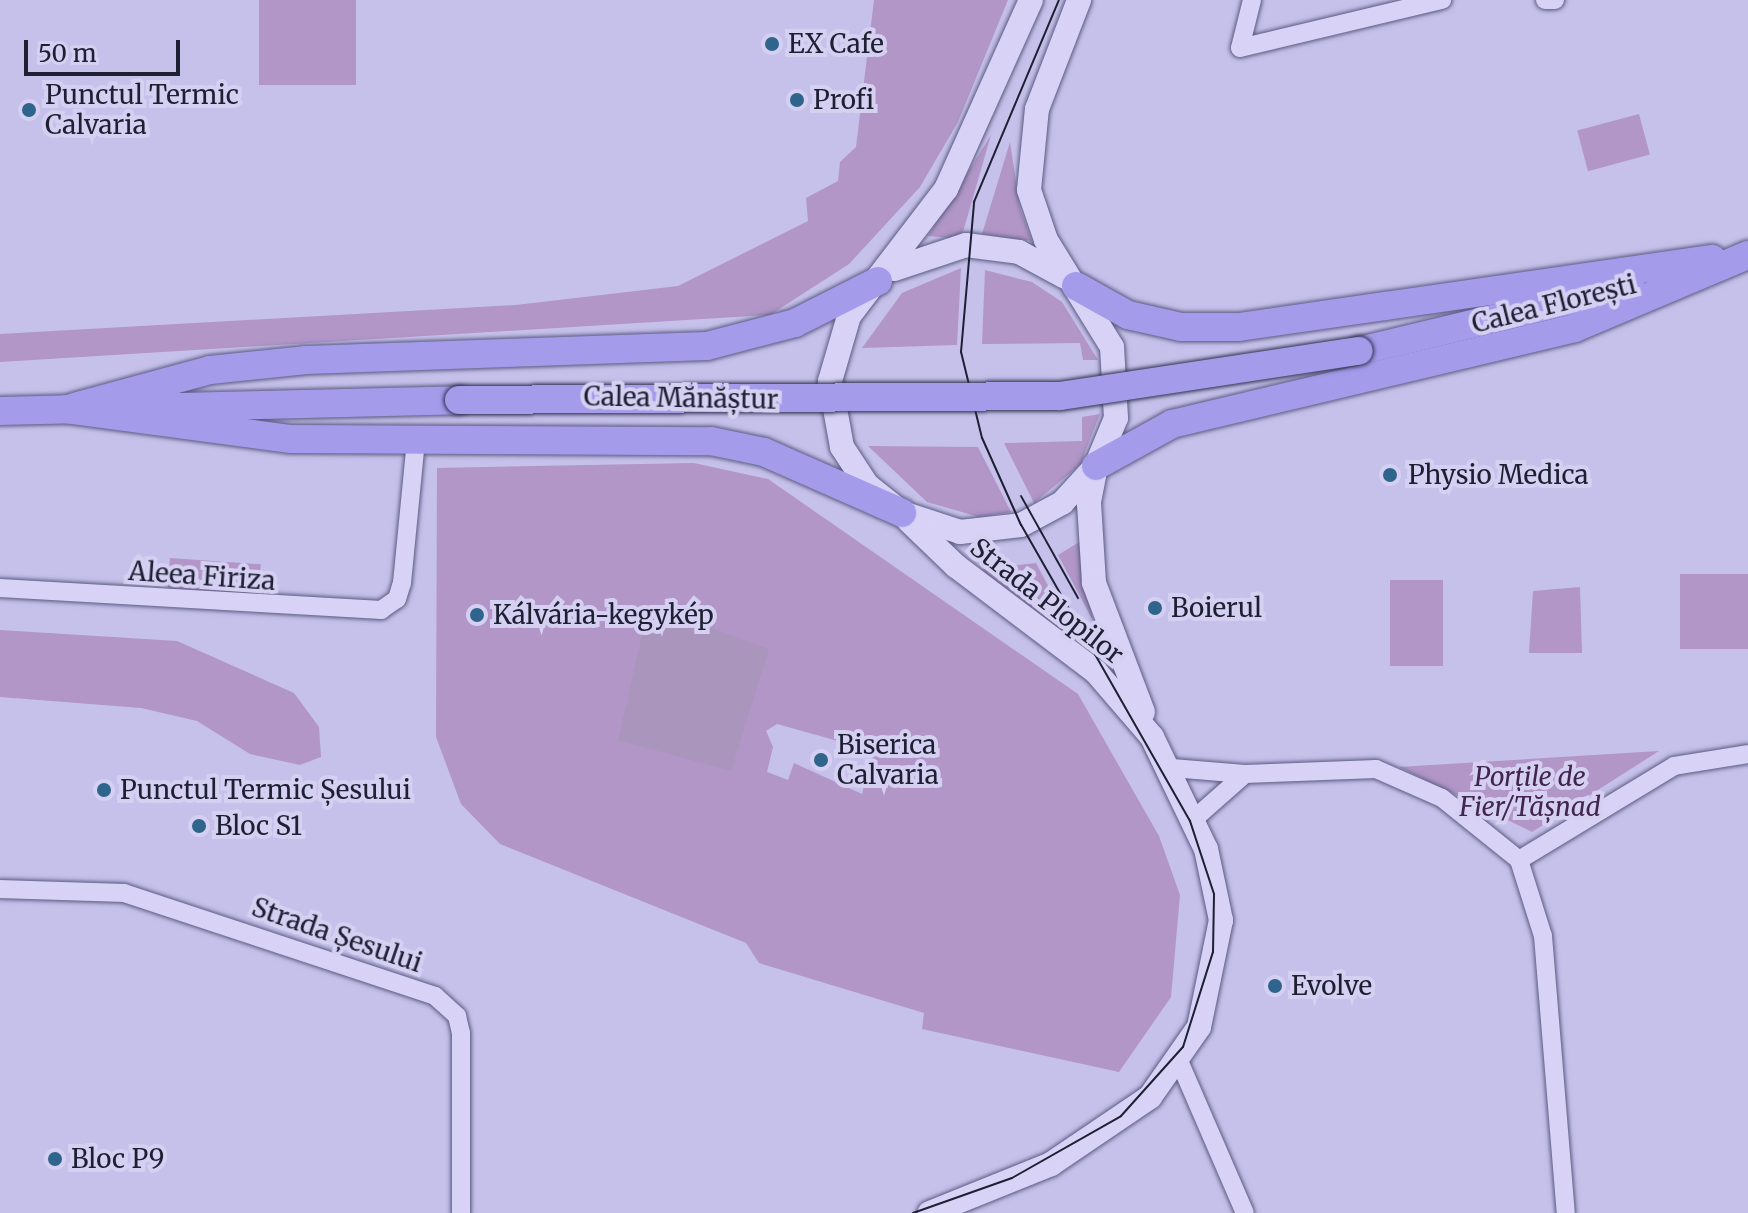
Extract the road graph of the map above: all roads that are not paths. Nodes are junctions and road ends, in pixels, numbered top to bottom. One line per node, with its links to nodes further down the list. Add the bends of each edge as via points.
1 (1031, 0): 8 (main road, via 946,189)
2 (1079, 0): 9 (main road, via 1043,86 1028,176 1037,222)
3 (1252, 0): 4 (street, via 1240,48)
4 (1442, 0)
5 (1545, 0): 6 (street)
6 (1555, 0)
7 (1748, 255): 9 (main road, via 1239,327 1140,318); 10 (main road, Calea Florești); 14 (main road, via 1575,328 1172,424)
8 (878, 281): 9 (main road, via 919,256 966,245 1019,252); 11 (main road, via 795,323 707,346 278,363 210,370); 15 (main road, via 840,337 831,403 853,467)
9 (1076, 286): 14 (main road, via 1108,336 1119,382 1112,433)
10 (1359, 351): 11 (main road, Calea Mănăștur, bridge, via 1060,396)
11 (66, 409): 12 (main road, Calea Mănăștur); 13 (main road, via 241,435)
12 (0, 411)
13 (416, 439): 15 (main road, via 711,441 764,452); 16 (street, Aleea Firiza, via 397,599 361,612)
14 (1096, 466): 15 (main road, via 1062,503 1021,525 960,532); 17 (main road, Strada Plopilor, via 1089,526 1097,597)
15 (902, 513): 17 (main road, Strada Plopilor, via 956,566 1096,672)
16 (0, 588)
17 (1152, 737): 19 (main road, Strada Plopilor)
18 (1748, 754): 22 (street, via 1674,766)
19 (1172, 768): 20 (street); 21 (main road, Strada Plopilor)
20 (1245, 774): 21 (street); 22 (street, via 1376,769 1442,798)
21 (1194, 819): 24 (main road, Strada Plopilor, via 1218,890 1220,931 1205,1008)
22 (1519, 860): 28 (street, via 1549,976)
23 (0, 889): 25 (street, Strada Șesului, via 124,893 435,996 457,1016)
24 (1180, 1063): 26 (main road, Strada Plopilor, via 1106,1133 1032,1174); 27 (street)
25 (461, 1213)
26 (930, 1213)
27 (1245, 1213)
28 (1566, 1213)

